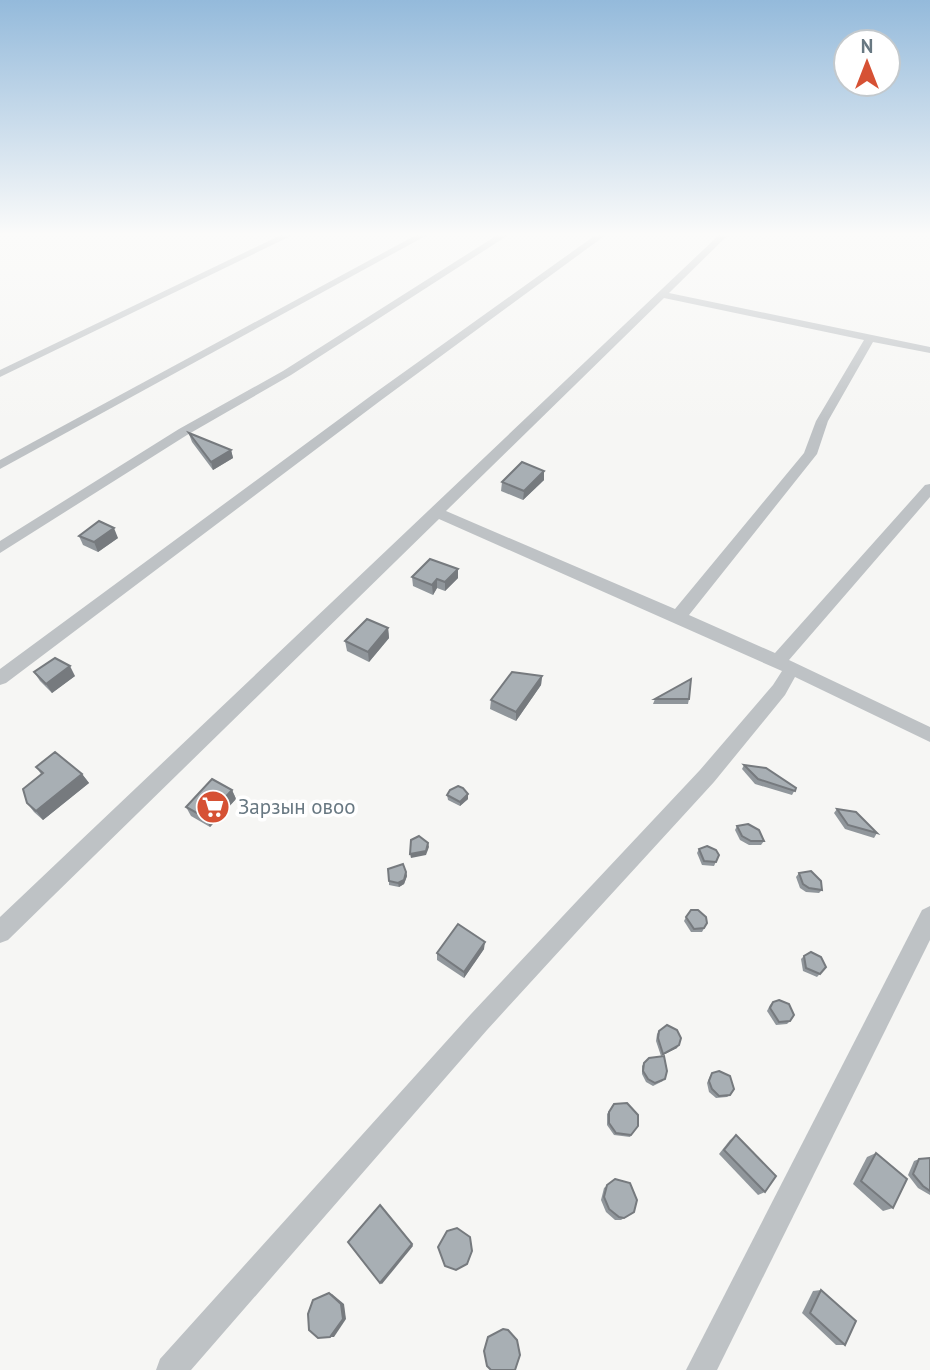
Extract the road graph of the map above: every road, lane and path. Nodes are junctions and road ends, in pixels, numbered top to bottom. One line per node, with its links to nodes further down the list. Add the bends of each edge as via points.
1 (158, 298): 9 (street)
2 (307, 298): 10 (street)
3 (405, 298): 13 (street)
4 (515, 298): 16 (street)
5 (660, 298): 12 (street)
6 (677, 298): 7 (street)
7 (870, 338): 8 (street); 14 (street, via 821,421 810,454)
8 (930, 350)
9 (0, 374)
10 (0, 465)
11 (930, 488): 15 (street)
12 (436, 512): 14 (street); 19 (street)
13 (0, 548)
14 (678, 617): 15 (street)
15 (785, 665): 17 (street); 20 (street, via 779,690 707,776 479,1022)
16 (0, 678)
17 (930, 735)
18 (930, 917): 21 (street)
19 (0, 932)
20 (171, 1370)
21 (701, 1370)

